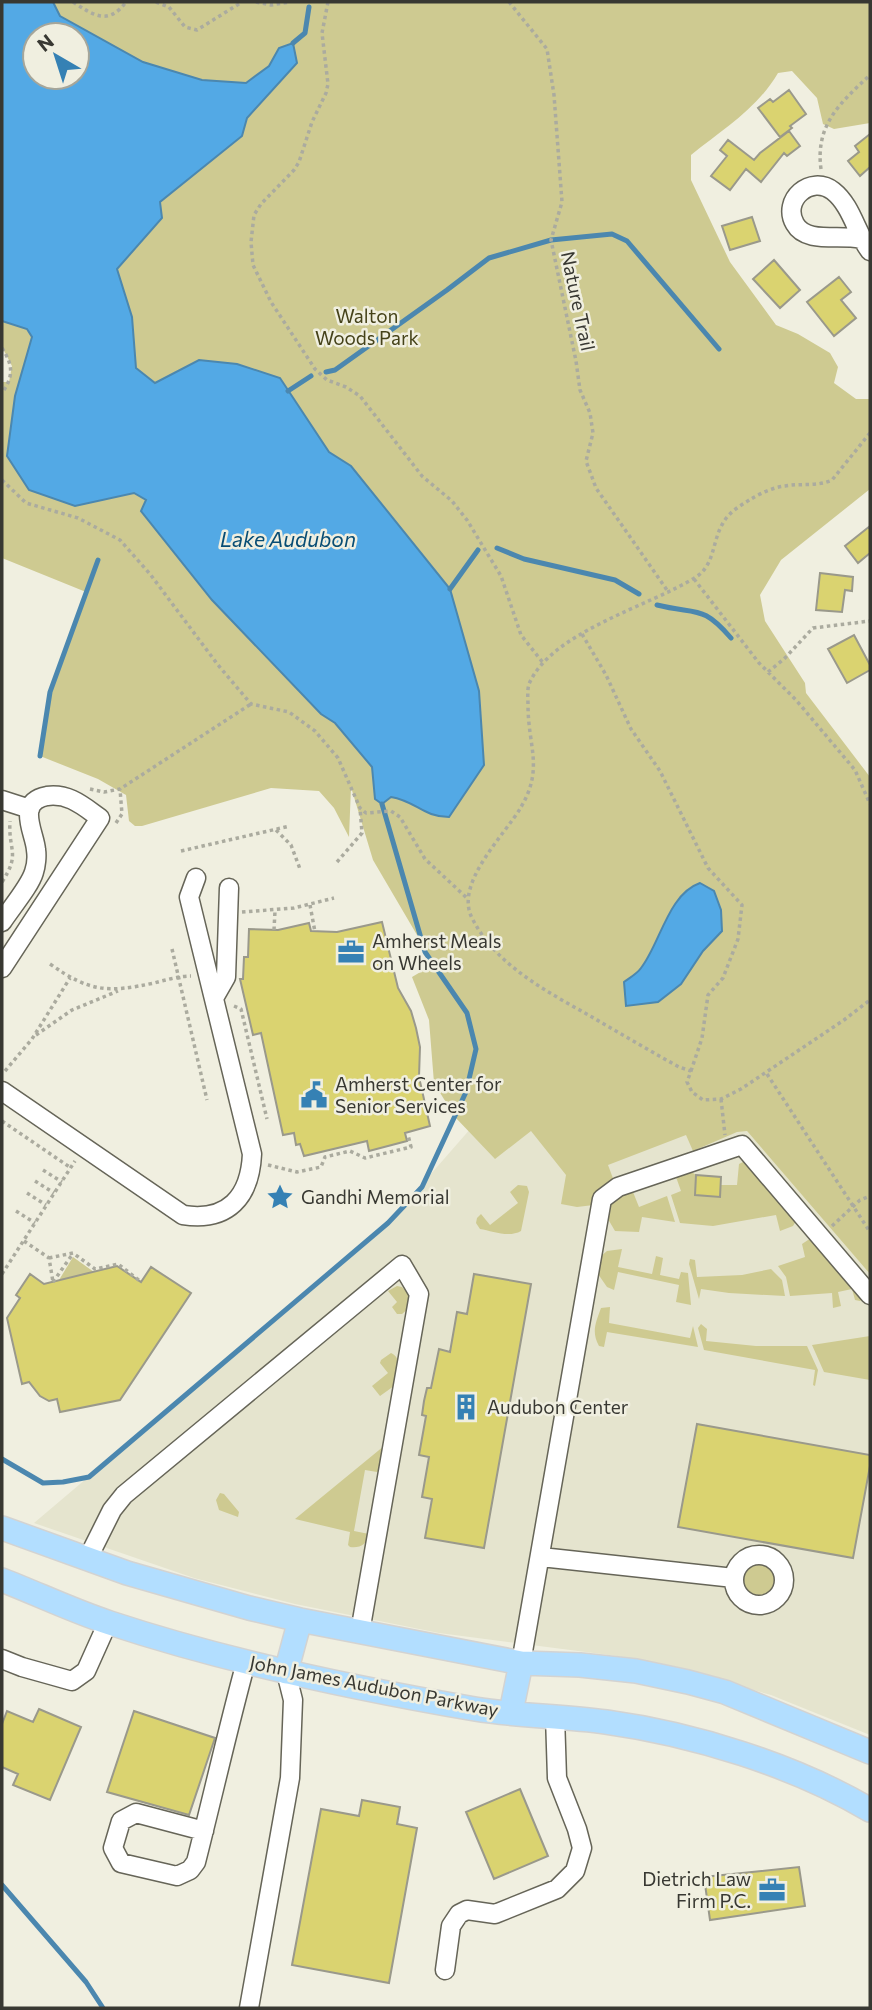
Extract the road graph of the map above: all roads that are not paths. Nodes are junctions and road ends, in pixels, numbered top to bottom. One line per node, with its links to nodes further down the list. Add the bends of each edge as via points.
1 (866, 245): 1 (street, via 834,192 823,186 808,187 796,196 791,210 799,231 810,236 848,236)
2 (2, 800): 3 (street)
3 (30, 809): 6 (street, via 34,873); 7 (street, via 44,797 63,796 100,818)
4 (196, 878): 8 (street, via 189,897)
5 (229, 888): 8 (street, via 226,977)
6 (2, 922)
7 (2, 968)
8 (220, 1000): 9 (street, via 253,1154 251,1174 241,1196 224,1211 202,1218 183,1214)
9 (2, 1091)
10 (870, 1295): 12 (street, via 742,1144 618,1187 602,1199)
11 (2, 1528): 13 (main road)
12 (541, 1556): 14 (street); 21 (street)
13 (87, 1560): 16 (main road); 18 (street, via 124,1494 402,1265 419,1294)
14 (734, 1578)
15 (2, 1580): 17 (main road, John James Audubon Parkway)
16 (300, 1620): 18 (main road); 22 (main road)
17 (108, 1622): 19 (street, via 86,1671 72,1681); 20 (main road, John James Audubon Parkway)
18 (360, 1632): 21 (main road)
19 (2, 1659)
20 (246, 1662): 22 (main road, John James Audubon Parkway); 27 (street)
21 (521, 1663): 23 (main road); 25 (main road, via 608,1668 688,1682 725,1692)
22 (286, 1672): 23 (main road, John James Audubon Parkway, via 477,1710); 29 (street, via 293,1700 290,1778)
23 (511, 1712): 24 (main road, John James Audubon Parkway)
24 (555, 1716): 26 (main road, John James Audubon Parkway, via 704,1742 766,1762); 28 (street, via 557,1778 582,1848 575,1871 557,1889 495,1914 467,1910 459,1914 451,1926)
25 (870, 1752)
26 (869, 1807)
27 (204, 1831): 27 (street, via 196,1862 177,1876 121,1863 113,1848 121,1821 136,1814)
28 (445, 1970)
29 (249, 2008)

